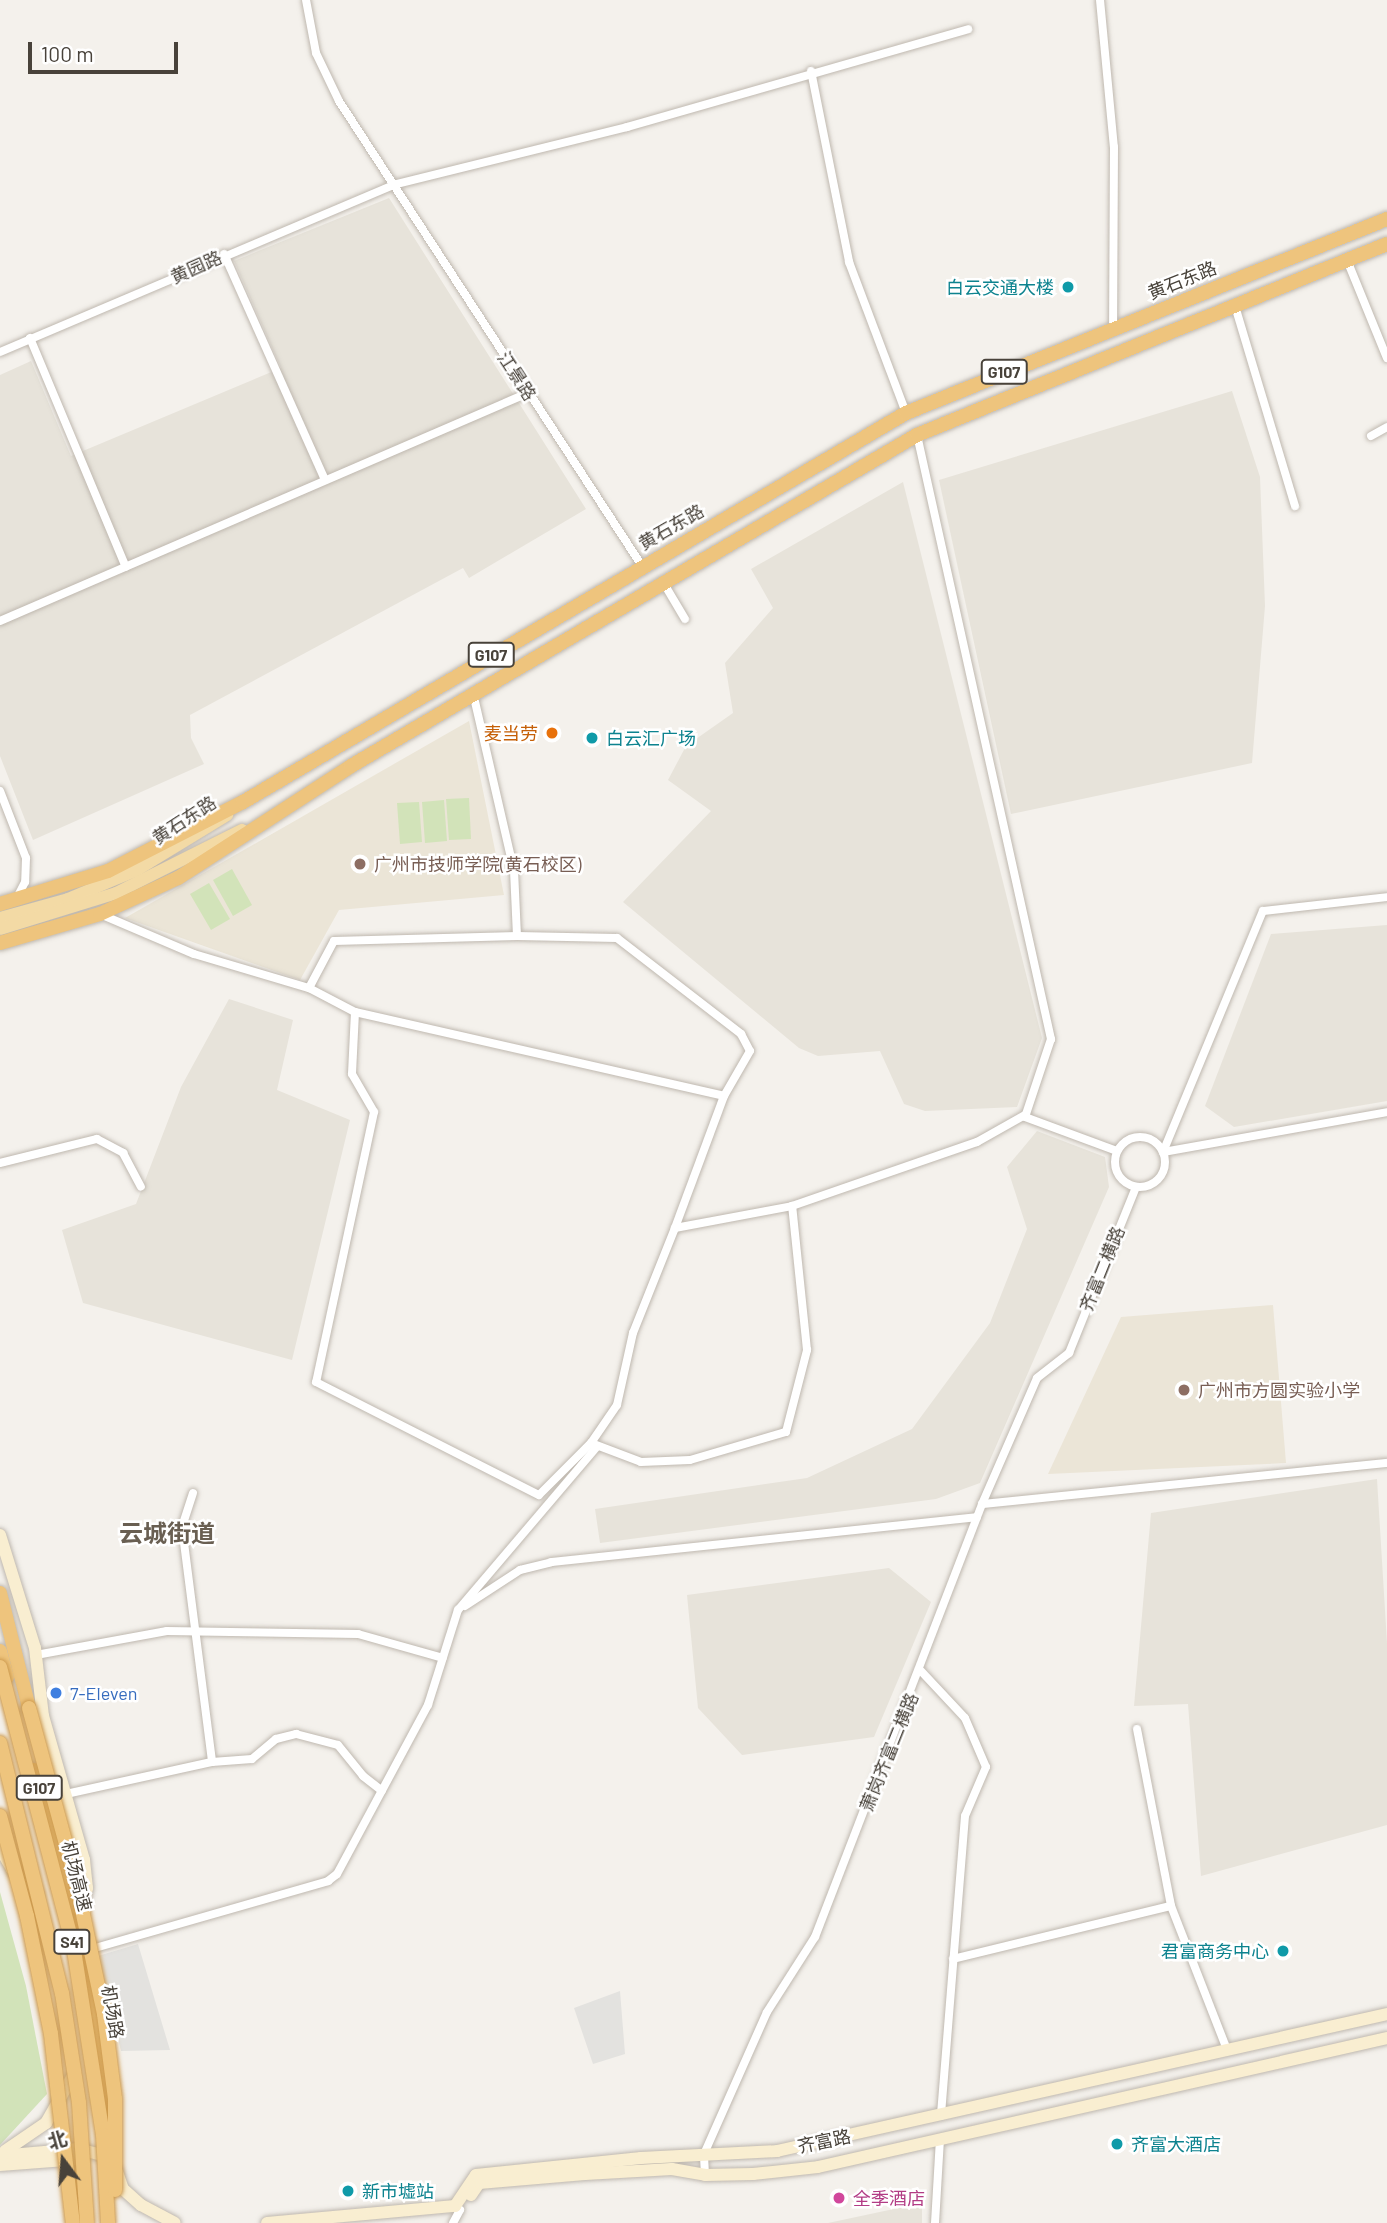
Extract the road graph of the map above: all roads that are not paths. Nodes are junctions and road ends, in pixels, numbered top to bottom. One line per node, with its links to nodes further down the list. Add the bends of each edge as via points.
1 (306, 0): 5 (street, 江景路, via 321,67)
2 (1100, 0): 11 (street, via 1114,147)
3 (968, 29): 4 (street, 黄园路)
4 (811, 71): 5 (street, 黄园路, via 627,127); 16 (street, via 849,262)
5 (393, 185): 8 (street, 黄园路); 15 (street, 江景路)
6 (1387, 219): 11 (highway, 黄石东路 / G107)
7 (1387, 244): 9 (highway, 黄石东路 / G107)
8 (224, 254): 12 (street, 黄园路); 20 (street)
9 (1348, 260): 10 (highway, 黄石东路 / G107); 14 (street)
10 (1235, 306): 18 (highway, 黄石东路 / G107); 21 (street)
11 (1113, 329): 16 (highway, 黄石东路 / G107)
12 (30, 338): 13 (street, 黄园路); 23 (street)
13 (0, 352)
14 (1387, 358)
15 (528, 393): 20 (street); 22 (street, 江景路)
16 (906, 413): 22 (highway, 黄石东路 / G107)
17 (1387, 427): 19 (street)
18 (917, 435): 24 (highway, 黄石东路 / G107); 44 (street, via 1051,1040)
19 (1371, 436)
20 (324, 478): 23 (street)
21 (1295, 506)
22 (642, 566): 29 (highway, 黄石东路 / G107)
23 (126, 567): 26 (street)
24 (662, 580): 25 (street); 27 (highway, 黄石东路 / G107)
25 (685, 619)
26 (0, 621)
27 (473, 693): 30 (highway, 黄石东路 / G107); 38 (street, via 514,870)
28 (0, 791): 32 (street, via 26,858 25,882)
29 (243, 802): 32 (highway, G107, via 108,871); 34 (main road, 黄石东路, via 163,857)
30 (255, 824): 34 (main road, 黄石东路); 35 (highway, G107, via 178,878)
31 (1387, 897): 46 (street, via 1263,911)
32 (16, 901): 33 (highway, G107)
33 (0, 904)
34 (71, 904): 36 (main road, 黄石东路); 37 (main road, 黄石东路)
35 (100, 914): 39 (highway, G107); 40 (street, via 205,958)
36 (0, 918)
37 (0, 929)
38 (517, 936): 40 (street, via 334,941); 42 (street, via 617,938 731,1026 750,1051)
39 (0, 943)
40 (309, 988): 41 (street)
41 (355, 1012): 42 (street); 53 (street, via 352,1074 374,1112 317,1382 539,1495)
42 (724, 1096): 51 (street)
43 (1387, 1112): 46 (street)
44 (1025, 1115): 45 (street); 50 (street, via 977,1142)
45 (1117, 1151): 46 (street, via 1138,1137 1151,1139); 49 (street, via 1117,1173)
46 (1163, 1152): 49 (street, via 1162,1174 1151,1184)
47 (0, 1163): 48 (street, via 97,1139 123,1153)
48 (141, 1187)
49 (1136, 1187): 52 (street, 齐富二横路)
50 (792, 1206): 51 (street); 53 (street, via 807,1350 786,1432 690,1460 640,1462)
51 (675, 1228): 53 (street, via 633,1333 617,1405)
52 (1069, 1353): 56 (street, 萧岗齐富二横路, via 1037,1378)
53 (594, 1446): 60 (street)
54 (1387, 1463): 56 (street)
55 (193, 1493): 61 (street, via 182,1527)
56 (982, 1504): 57 (street, 萧岗齐富二横路)
57 (976, 1517): 60 (street, via 551,1562 520,1570); 66 (street, 萧岗齐富二横路)
58 (0, 1535): 63 (main road)
59 (0, 1592): 99 (highway, bridge, via 76,1881 104,2014 115,2108)
60 (458, 1610): 64 (street)
61 (195, 1632): 63 (street, via 167,1631); 64 (street, via 358,1634); 70 (street)
62 (0, 1651): 77 (highway, 机场路 / G107)
63 (36, 1655): 72 (main road, via 43,1716)
64 (443, 1658): 71 (street, via 428,1705)
65 (0, 1667): 99 (highway, 机场高速 / S41, bridge, via 74,1950)
66 (921, 1671): 79 (street, via 965,1718 986,1767 965,1816); 89 (street, 萧岗齐富二横路, via 815,1937 767,2012)
67 (1137, 1729): 76 (street)
68 (0, 1742): 98 (highway, S41, bridge, via 62,1993 79,2103)
69 (0, 1762): 75 (highway, G107)
70 (212, 1762): 71 (street, via 251,1759 276,1739 296,1734 338,1745); 72 (street)
71 (382, 1791): 78 (street, via 337,1874 328,1881)
72 (66, 1794): 77 (main road, via 86,1876 85,1900)
73 (0, 1816): 96 (highway, bridge, via 20,1885 51,2034)
74 (0, 1848): 75 (main road)
75 (36, 1894): 83 (highway)
76 (1171, 1906): 79 (street); 82 (street)
77 (75, 1926): 78 (highway, 机场路)
78 (82, 1952): 85 (highway, 机场路)
79 (953, 1959): 84 (street)
80 (1387, 2014): 82 (main road, 齐富路)
81 (1387, 2038): 86 (main road, 齐富路)
82 (1227, 2050): 84 (main road, 齐富路)
83 (71, 2079): 88 (highway); 90 (main road, via 46,2123)
84 (941, 2116): 87 (main road, 齐富路)
85 (109, 2131): 91 (highway, 机场路); 100 (main road, via 119,2182 141,2205)
86 (940, 2139): 93 (main road, 齐富路); 104 (street)
87 (813, 2144): 89 (main road, 齐富路, via 777,2151); 93 (main road)
88 (78, 2154): 90 (main road); 91 (main road); 92 (main road); 97 (highway)
89 (704, 2154): 94 (street); 95 (main road, 齐富路, via 476,2175)
90 (0, 2155)
91 (111, 2157): 99 (highway, 机场路)
92 (0, 2165)
93 (818, 2167): 94 (main road, 齐富路)
94 (705, 2175): 95 (main road, 齐富路, via 672,2169 479,2183)
95 (458, 2208): 101 (main road); 102 (main road); 103 (street)
96 (73, 2223)
97 (80, 2223)
98 (87, 2223)
99 (112, 2223)
100 (175, 2223)
101 (267, 2223)
102 (311, 2223)
103 (453, 2223)
104 (935, 2223)

